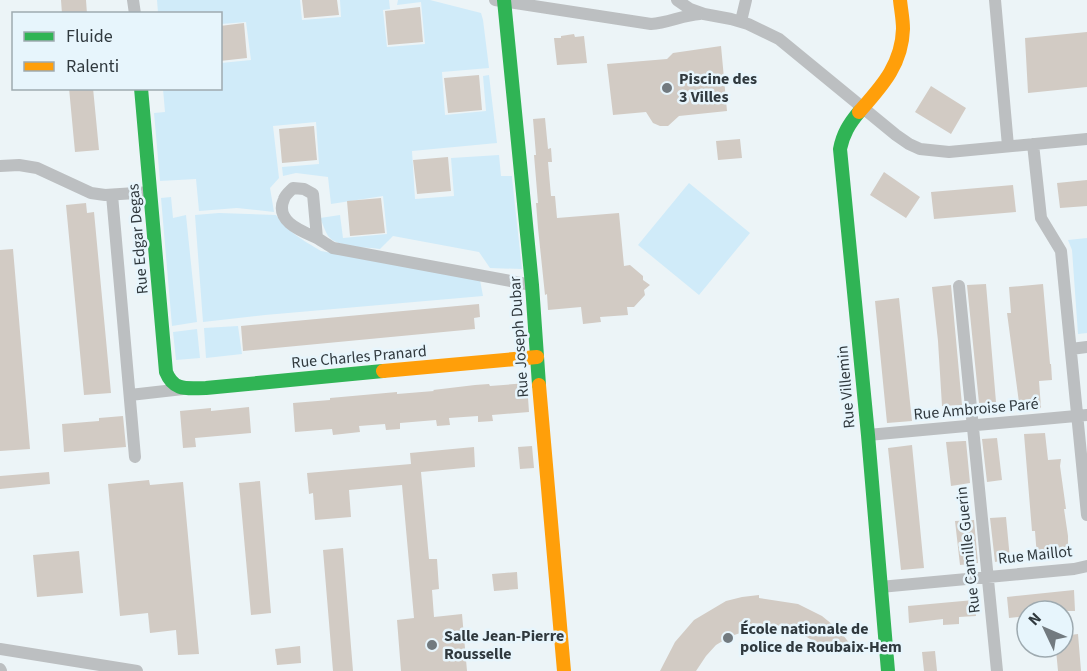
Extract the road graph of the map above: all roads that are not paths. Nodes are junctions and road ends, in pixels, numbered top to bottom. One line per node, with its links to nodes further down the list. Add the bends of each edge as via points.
1 (677, 0): 6 (street)
2 (746, 0): 7 (street)
3 (900, 0): 9 (street, Rue Villemin, via 903,27 897,56 891,73)
4 (995, 0): 12 (street)
5 (501, 1): 6 (street, via 651,24); 17 (street, Rue Joseph Dubar)
6 (704, 14): 7 (street)
7 (741, 21): 9 (street, via 786,44)
8 (141, 90): 14 (street, Rue Edgar Degas)
9 (864, 108): 12 (street, via 920,149 949,152); 26 (street, Rue Villemin, via 844,133 840,149)
10 (1087, 140): 11 (street)
11 (1033, 144): 12 (street); 20 (street, via 1041,218 1061,251)
12 (1008, 146)
13 (0, 166): 15 (street, via 30,167 91,193)
14 (151, 192): 15 (street); 22 (street, Rue Edgar Degas, via 166,372 169,381)
15 (112, 195): 23 (street, Rue Edgar Degas)
16 (317, 238): 17 (street, via 339,249)
17 (532, 285): 21 (street, Rue Joseph Dubar)
18 (959, 286): 25 (street, Rue Camille Guerin)
19 (1087, 347): 20 (street)
20 (1071, 349): 24 (street)
21 (537, 357): 22 (street, Rue Charles Pranard, via 206,388); 34 (street, Rue Joseph Dubar)
22 (178, 387): 23 (street, Rue Charles Pranard)
23 (130, 395): 27 (street, Rue Edgar Degas)
24 (1082, 416): 25 (street, Rue Ambroise Paré); 28 (street)
25 (973, 426): 26 (street, Rue Ambroise Paré); 30 (street, Rue Camille Guerin)
26 (868, 435): 31 (street, Rue Villemin)
27 (135, 457)
28 (1087, 515)
29 (1087, 566): 30 (street, Rue Maillot)
30 (987, 576): 31 (street, Rue Maillot); 36 (street, Rue Camille Guerin)
31 (880, 588): 35 (street, Rue Villemin)
32 (0, 649): 33 (street)
33 (137, 671)
34 (564, 671)
35 (888, 671)
36 (997, 671)

